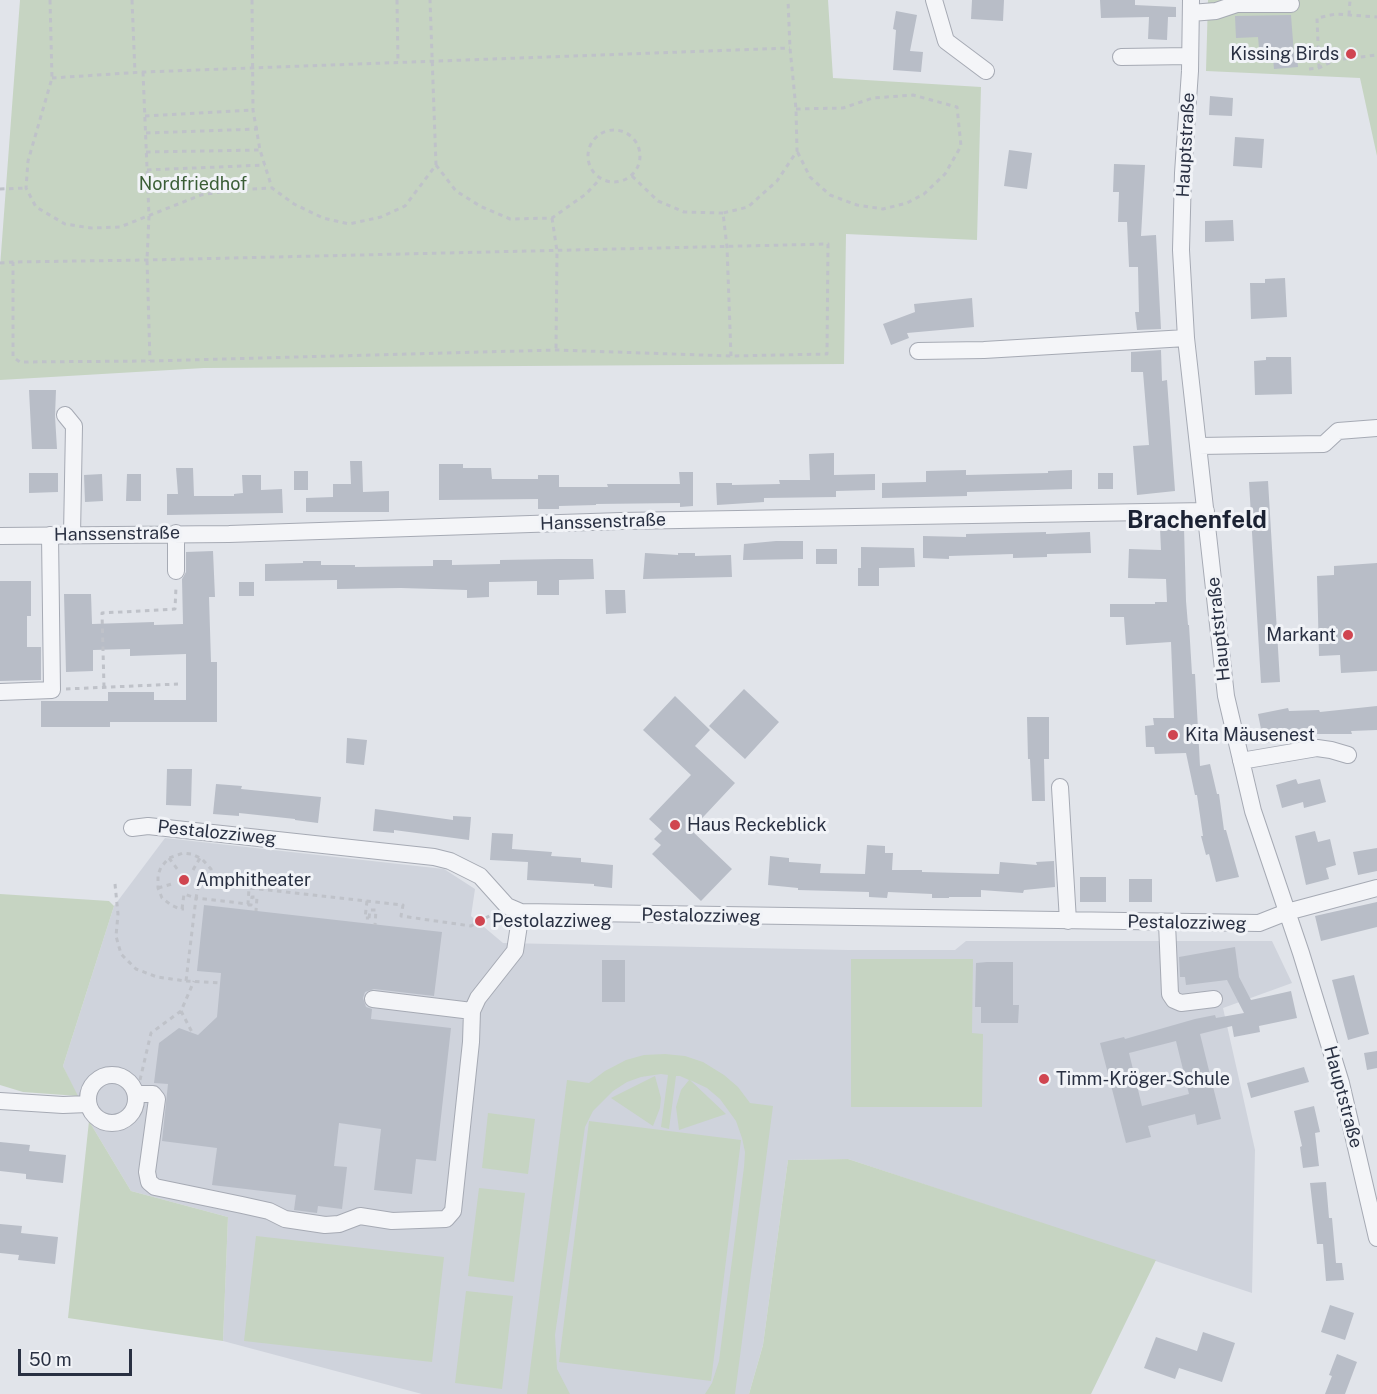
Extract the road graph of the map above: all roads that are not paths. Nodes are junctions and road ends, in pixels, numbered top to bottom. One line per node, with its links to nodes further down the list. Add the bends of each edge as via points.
1 (934, 0): 6 (street, via 946,41)
2 (1291, 4): 3 (street, via 1237,4 1216,11)
3 (1191, 6): 4 (street, Hauptstraße)
4 (1190, 56): 5 (street); 7 (street, Hauptstraße, via 1180,250)
5 (1121, 57)
6 (986, 71)
7 (1186, 338): 8 (street); 11 (street, Hauptstraße)
8 (918, 351)
9 (65, 415): 15 (street, via 74,426)
10 (1377, 428): 11 (street, via 1338,431 1324,444)
11 (1199, 446): 12 (street, Hauptstraße)
12 (1206, 511): 13 (street, Hanssenstraße); 20 (street, Hauptstraße, via 1226,696)
13 (176, 533): 15 (street, Hanssenstraße); 17 (street)
14 (50, 535): 15 (street, Hanssenstraße); 16 (street, Hanssenstraße); 18 (street, via 52,690)
15 (72, 535)
16 (0, 536)
17 (176, 571)
18 (0, 692)
19 (1348, 755): 20 (street, via 1317,748)
20 (1241, 761): 25 (street, Hauptstraße, via 1253,811)
21 (1060, 787): 26 (street)
22 (132, 828): 24 (street, Pestalozziweg, via 148,826 434,857 480,876)
23 (1377, 888): 25 (street, Pestalozziweg)
24 (514, 909): 26 (street, Pestalozziweg); 30 (street, via 515,951)
25 (1287, 912): 27 (street, Pestalozziweg, via 1259,923); 34 (street, Hauptstraße, via 1341,1083)
26 (1068, 921): 27 (street, Pestalozziweg)
27 (1167, 923): 29 (street, via 1170,994 1181,1003)
28 (373, 999): 30 (street)
29 (1214, 999)
30 (472, 1011): 31 (street, via 453,1211 446,1219 392,1221 360,1216 325,1225 155,1187 147,1172 157,1099 153,1094)
31 (136, 1094): 33 (street, via 130,1083 113,1075 96,1080 88,1092); 33 (street, via 135,1107 126,1119 110,1124 95,1117)
32 (0, 1101): 33 (street)
33 (88, 1104)
34 (1377, 1238)

